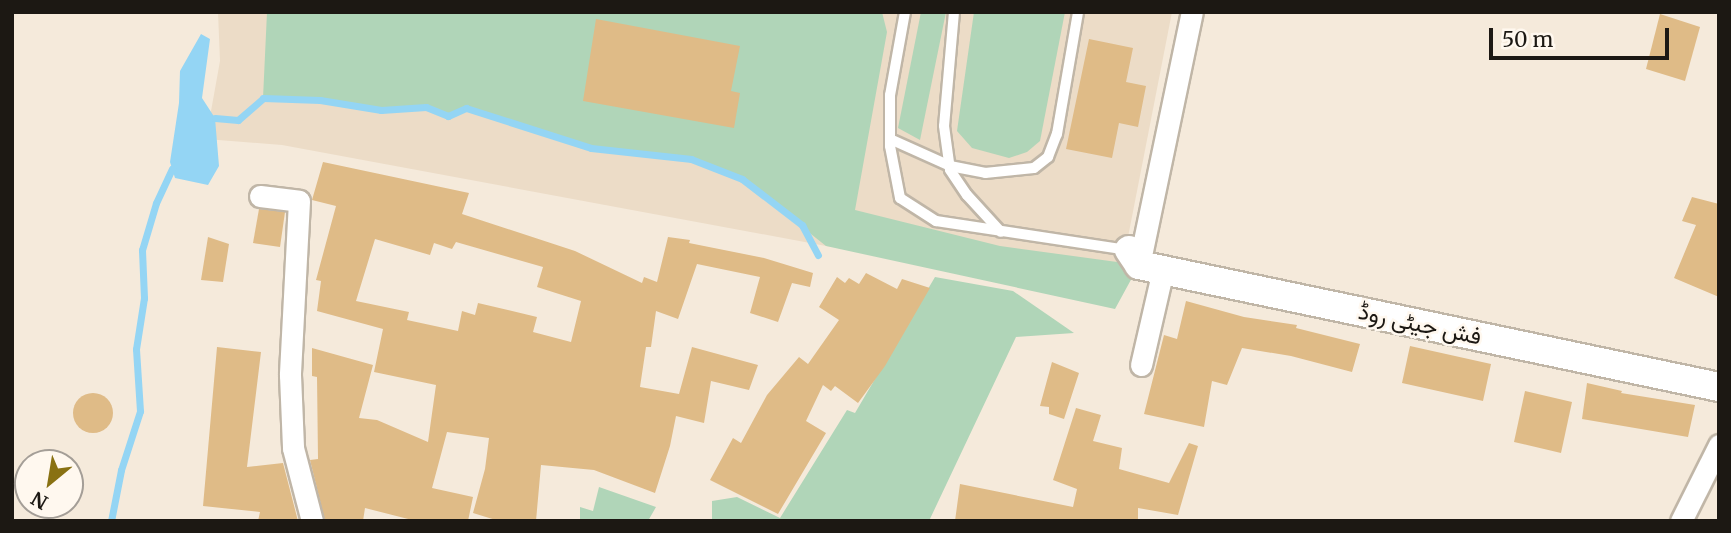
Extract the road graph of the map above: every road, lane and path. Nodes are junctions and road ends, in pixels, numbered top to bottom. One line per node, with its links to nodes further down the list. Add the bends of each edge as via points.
1 (905, 12): 5 (lane, via 891,95)
2 (954, 12): 6 (lane, via 944,126)
3 (1078, 12): 6 (lane, via 1057,134 1048,157 1034,168 1012,172 985,173)
4 (1192, 12): 9 (street)
5 (890, 139): 6 (lane); 8 (lane, via 900,198 936,221)
6 (950, 166): 8 (lane, via 967,195)
7 (260, 197): 13 (street, via 299,201 290,375 293,447)
8 (1000, 232): 9 (lane)
9 (1144, 262): 10 (street); 11 (street, فش جیٹی روڈ)
10 (1141, 365)
11 (1719, 387)
12 (1719, 445): 14 (street)
13 (312, 521)
14 (1681, 521)

